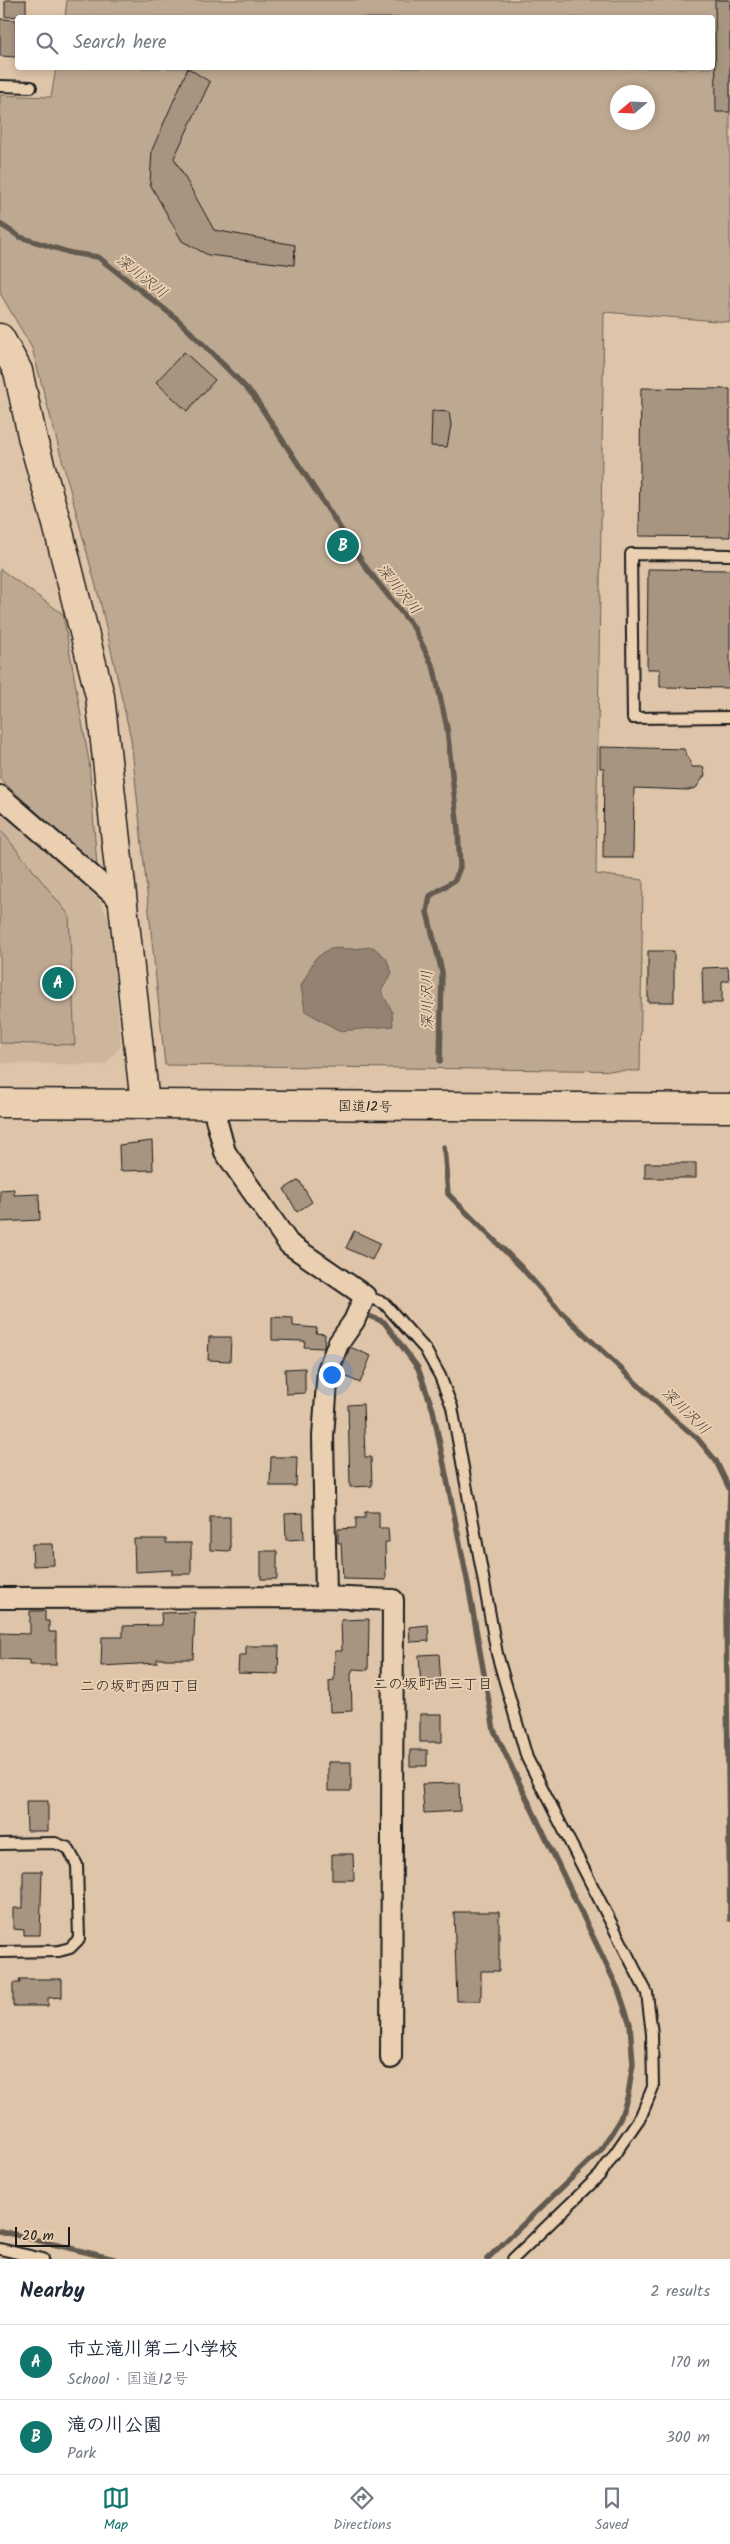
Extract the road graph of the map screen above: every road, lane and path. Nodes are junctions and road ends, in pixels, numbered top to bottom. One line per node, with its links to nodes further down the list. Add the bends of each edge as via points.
1 (0, 86): 2 (lane)
2 (30, 87)
3 (0, 338): 7 (main road, via 18,371 100,696)
4 (730, 555): 5 (lane, via 631,554 633,718)
5 (730, 717)
6 (0, 796): 7 (street)
7 (122, 903): 9 (main road)
8 (0, 1103): 9 (main road, 国道12号)
9 (145, 1104): 10 (main road, 国道12号)
10 (212, 1104): 11 (main road, 国道12号); 12 (street, via 226,1152 289,1244)
11 (730, 1108)
12 (365, 1296): 13 (street, via 354,1321 338,1344 328,1370 322,1436); 20 (lane, via 384,1303 406,1326 425,1349 440,1376 452,1407 497,1654 528,1758 647,1993 653,2088 642,2116 600,2175)
13 (326, 1597): 14 (street); 17 (street, via 393,1600)
14 (0, 1598)
15 (0, 1844): 16 (lane, via 54,1843 68,1848 77,1865 79,1939 70,1948 59,1951)
16 (0, 1952)
17 (391, 2058)
18 (0, 2248): 19 (lane)
19 (43, 2259)
20 (512, 2259)

